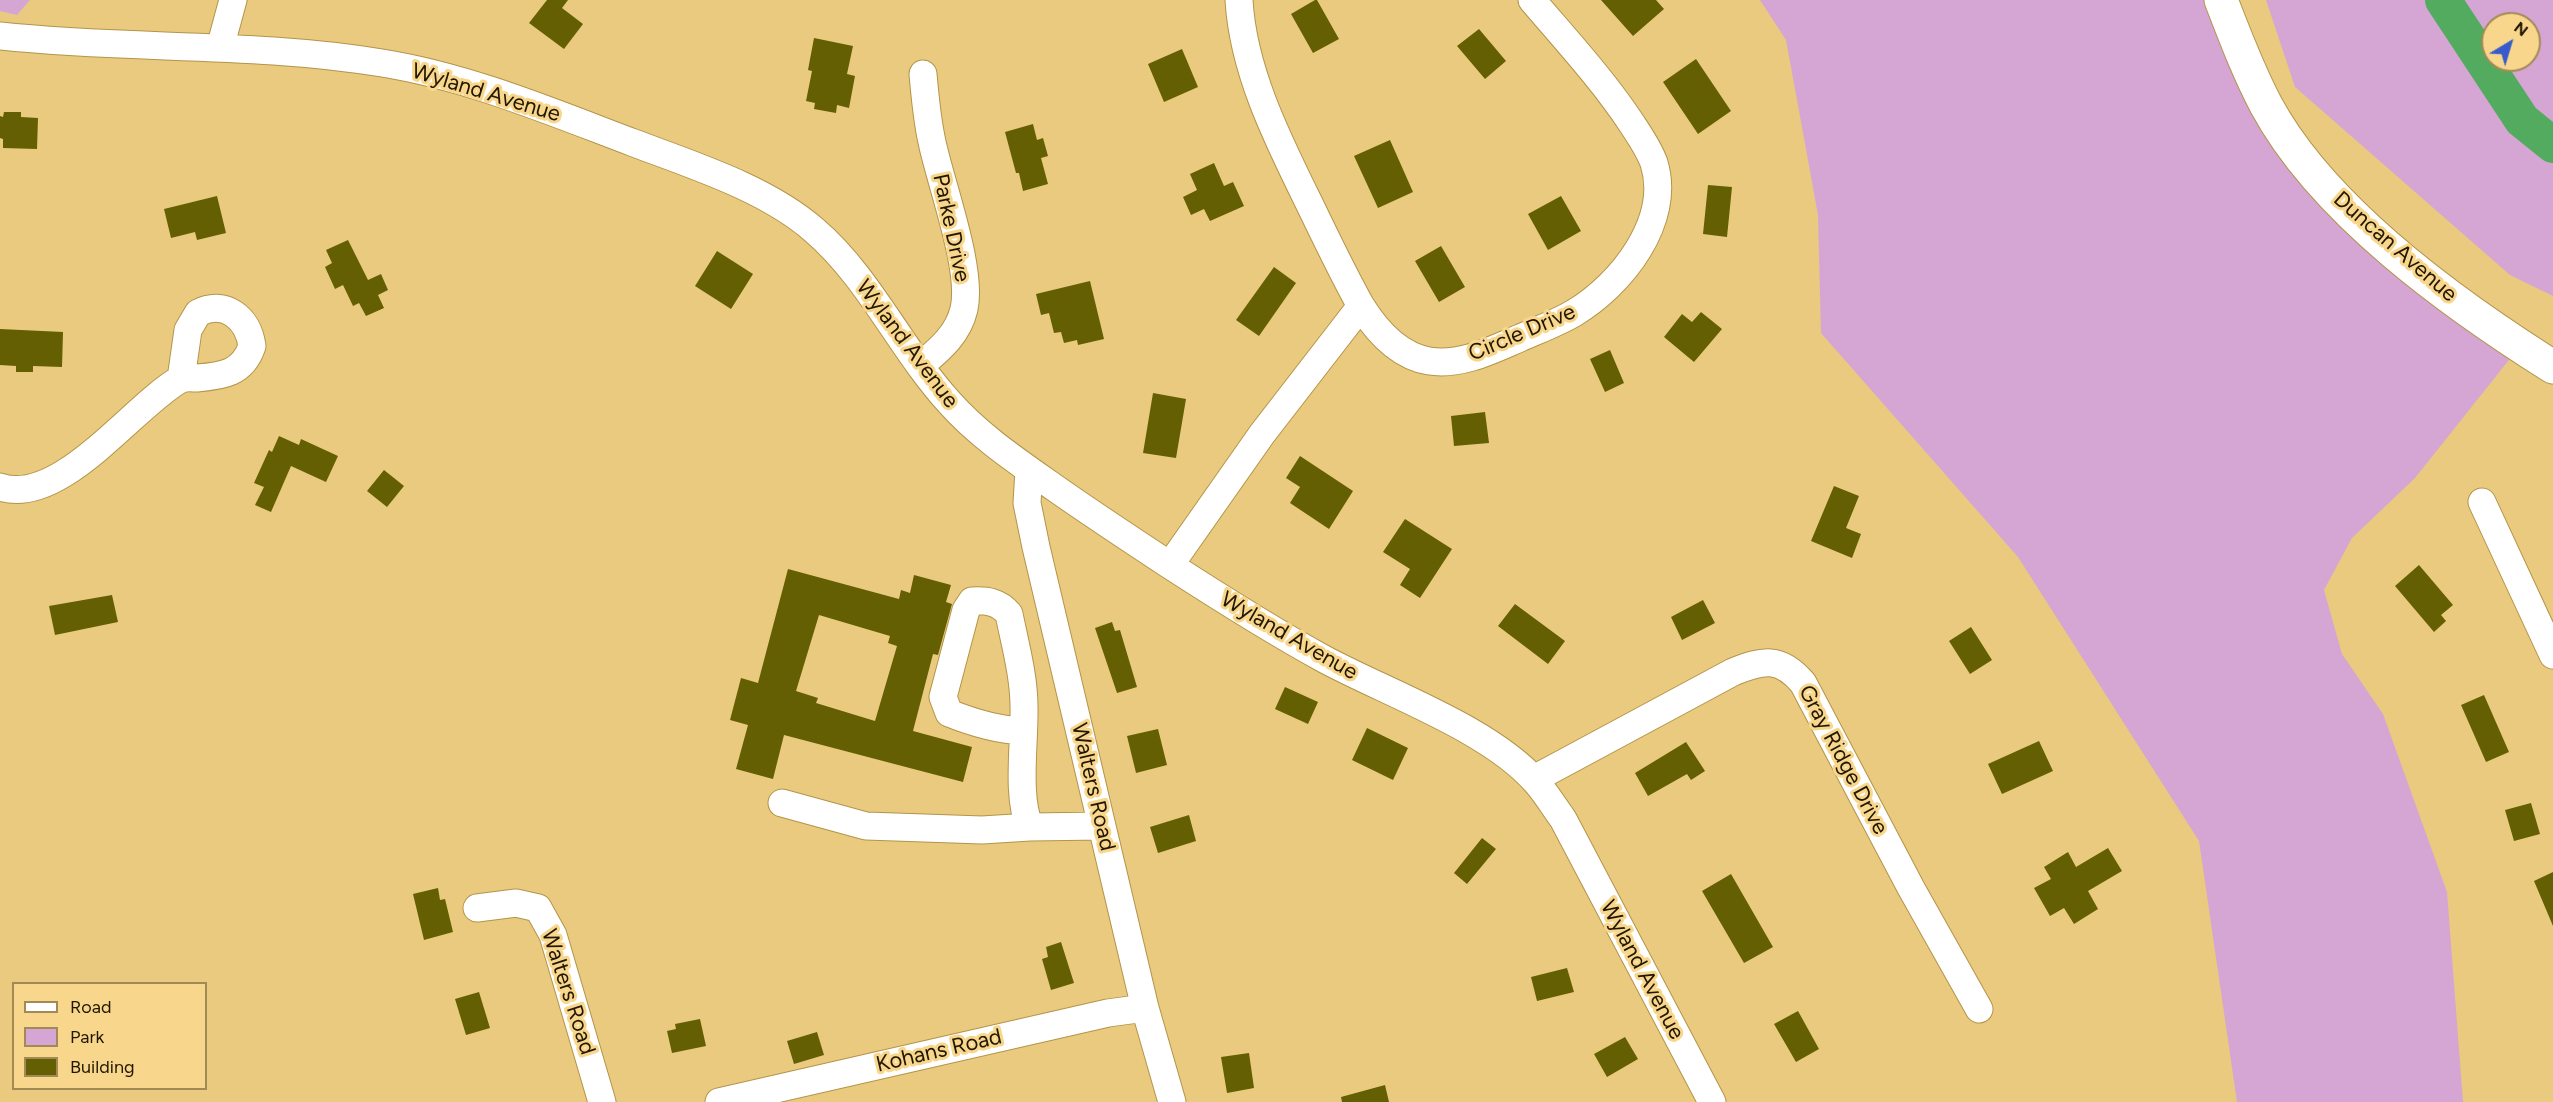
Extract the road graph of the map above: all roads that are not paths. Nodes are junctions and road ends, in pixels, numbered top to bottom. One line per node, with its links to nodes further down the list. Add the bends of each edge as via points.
1 (233, 0): 6 (street)
2 (1239, 0): 8 (street, Circle Drive, via 1246,47 1269,115)
3 (1532, 0): 8 (street, Circle Drive, via 1608,90 1645,143 1654,162 1658,199 1650,230 1612,281 1575,313 1471,358 1439,362 1414,356 1382,336)
4 (2221, 0): 10 (main road, Duncan Avenue, via 2267,106 2336,199 2437,286)
5 (0, 36): 6 (street, Wyland Avenue)
6 (220, 48): 9 (street, Wyland Avenue, via 345,57 437,74 649,149 757,194 798,217 831,247)
7 (924, 74): 9 (street, Parke Drive, via 928,122 965,290 964,308 954,333)
8 (1360, 306): 15 (street, via 1262,434)
9 (920, 366): 12 (street, Wyland Avenue, via 950,404)
10 (2553, 367)
11 (181, 379): 13 (street, via 49,483 28,490)
12 (1029, 470): 15 (street, Wyland Avenue); 20 (street, Walters Road, via 1027,503)
13 (0, 487)
14 (2482, 502): 16 (street)
15 (1170, 565): 18 (street, Wyland Avenue, via 1323,658 1471,733)
16 (2553, 655)
17 (1023, 731): 17 (street, via 1024,705 1009,614 1001,605 972,601 966,610 943,697 949,713 974,723); 21 (street, via 1025,817)
18 (1534, 779): 24 (street, Gray Ridge Drive, via 1733,672 1767,662 1789,669 1803,683); 28 (street, Wyland Avenue, via 1567,828)
19 (782, 804): 21 (street, via 866,826 982,830)
20 (1102, 826): 21 (street); 23 (street, Walters Road)
21 (1030, 827)
22 (477, 908): 26 (street, Walters Road, via 516,903 538,908 553,935)
23 (1145, 1008): 25 (street, Kohans Road, via 1098,1015); 27 (street, Walters Road)
24 (1979, 1009)
25 (726, 1100)
26 (602, 1102)
27 (1172, 1102)
28 (1712, 1102)

